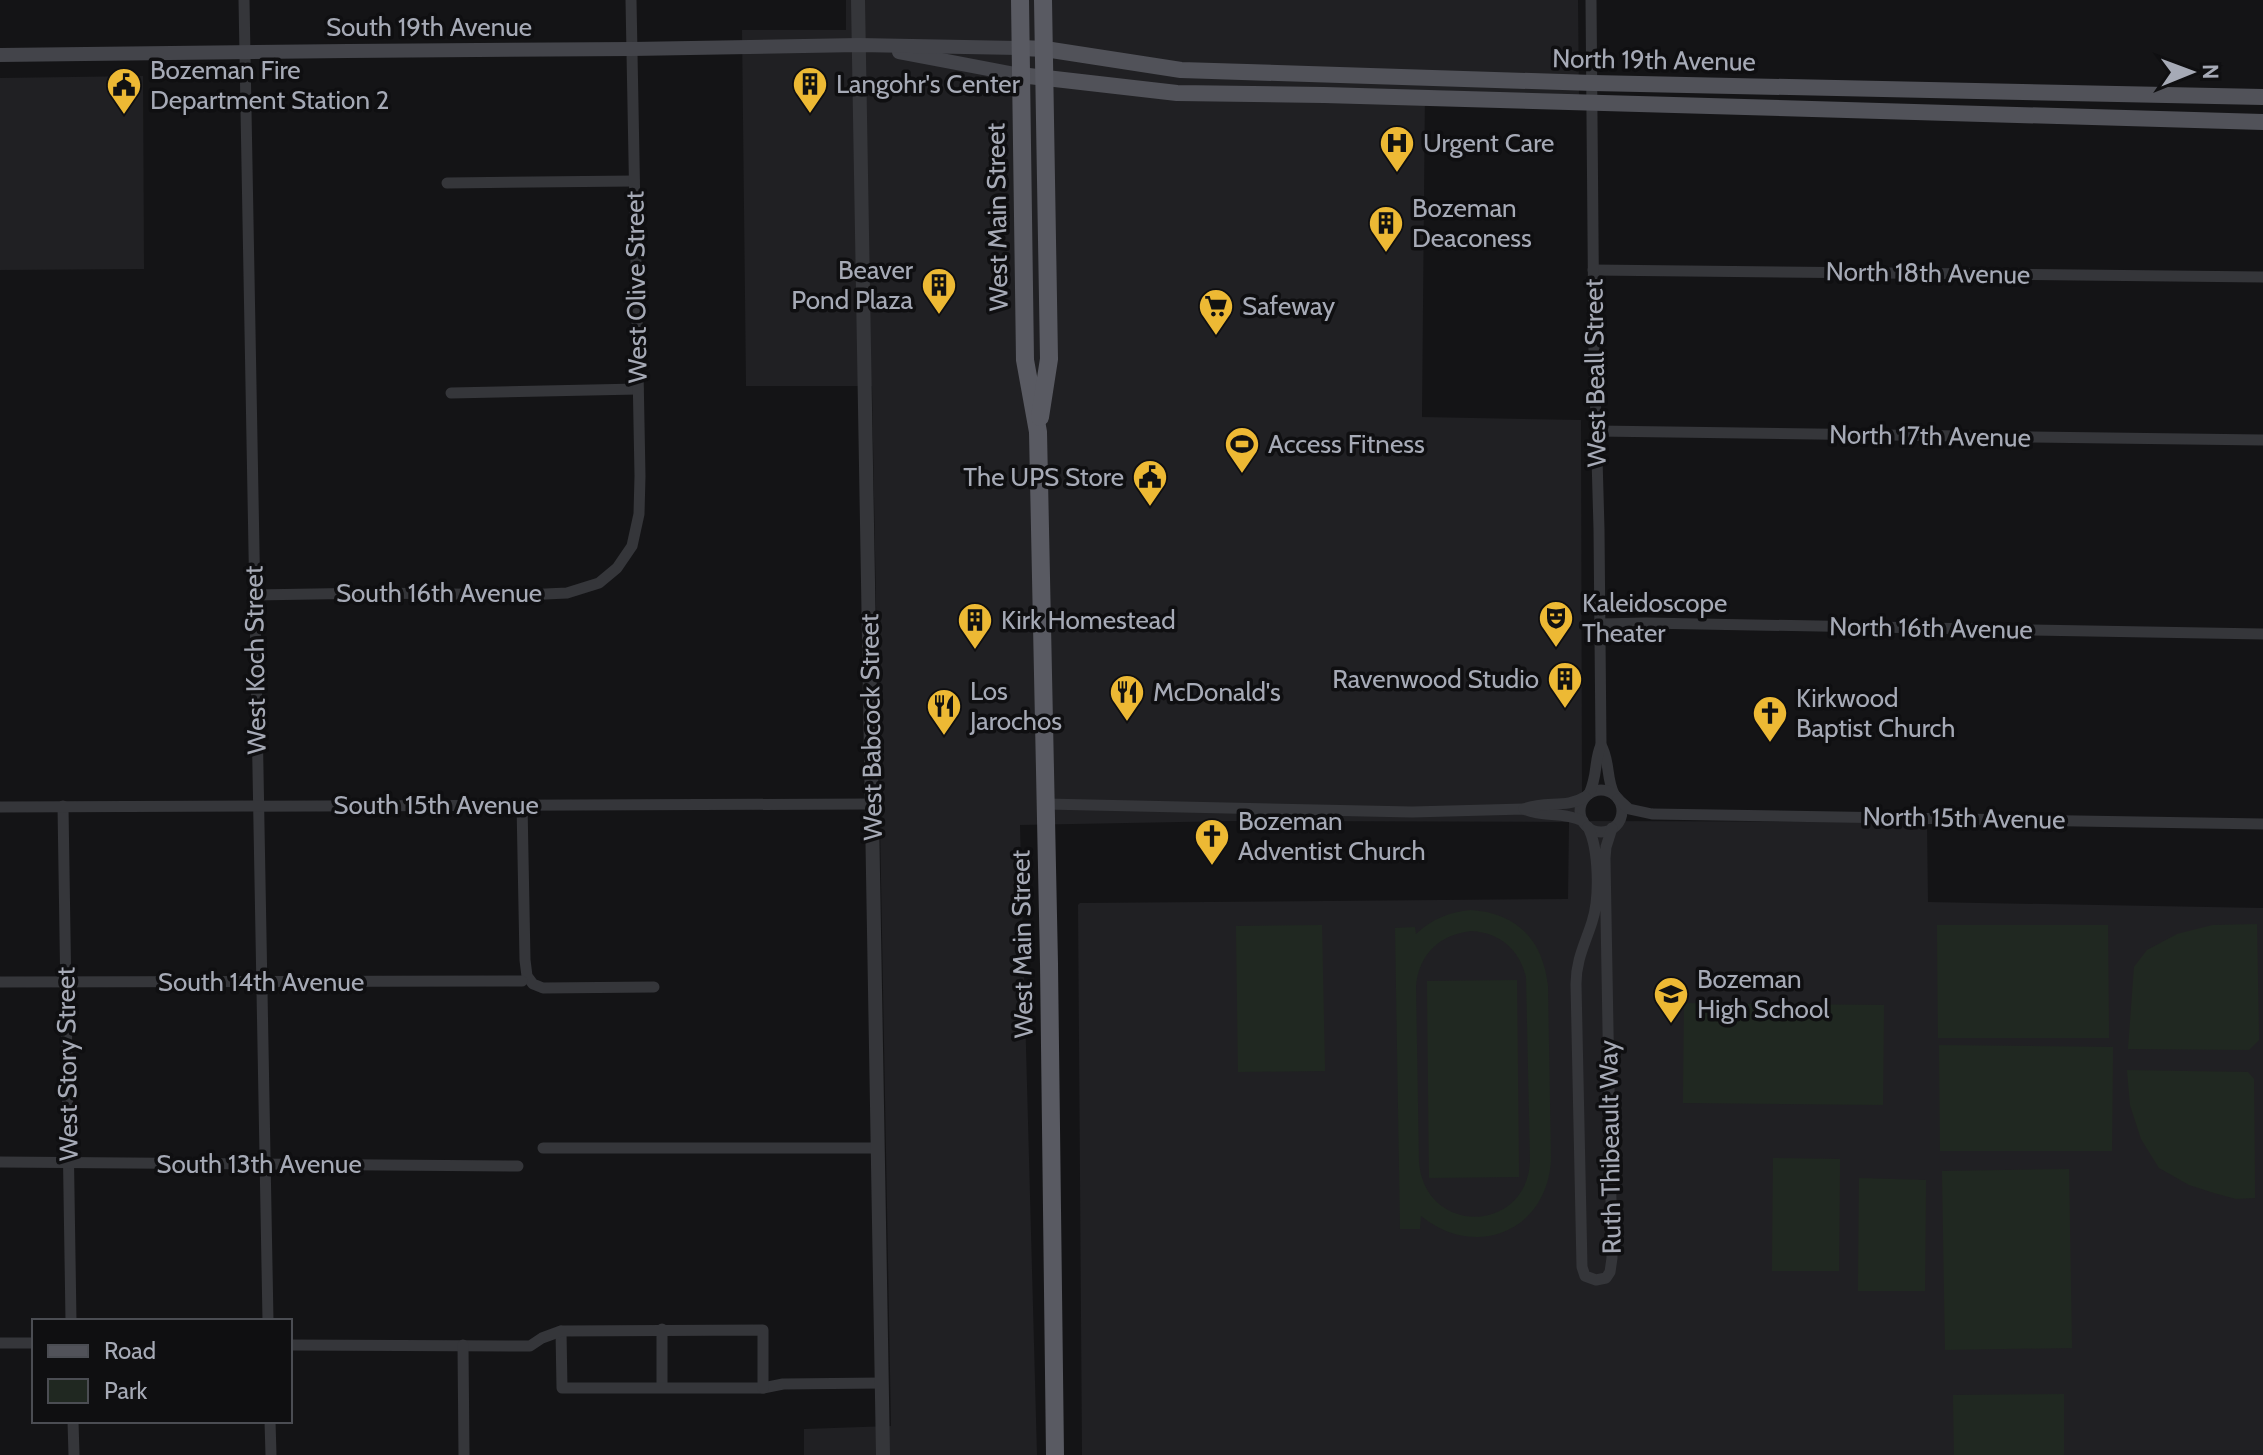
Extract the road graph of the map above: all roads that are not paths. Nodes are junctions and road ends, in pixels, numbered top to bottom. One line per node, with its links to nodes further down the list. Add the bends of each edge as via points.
1 (244, 0): 11 (street, West Koch Street)
2 (631, 0): 9 (street, West Olive Street)
3 (858, 0): 7 (street, West Babcock Street)
4 (1020, 0): 8 (highway, West Main Street)
5 (1043, 0): 10 (highway, West Main Street)
6 (1591, 0): 15 (street, West Beall Street)
7 (859, 45): 8 (main road, South 19th Avenue); 9 (main road, South 19th Avenue); 13 (main road, South 19th Avenue); 36 (street, West Babcock Street)
8 (1021, 48): 10 (main road, South 19th Avenue); 13 (highway, West Main Street)
9 (632, 49): 11 (main road, South 19th Avenue); 19 (street, West Olive Street)
10 (1045, 49): 14 (highway, West Main Street); 15 (main road, North 19th Avenue, via 1181,70)
11 (244, 53): 12 (main road, South 19th Avenue); 29 (street, West Koch Street)
12 (0, 55)
13 (1020, 75): 14 (main road, South 19th Avenue); 26 (highway, West Main Street, via 1025,360)
14 (1046, 77): 17 (main road, North 19th Avenue, via 1177,93); 26 (highway, West Main Street, via 1049,359)
15 (1593, 83): 16 (main road, North 19th Avenue); 17 (street, West Beall Street)
16 (2263, 97)
17 (1593, 104): 18 (main road, North 19th Avenue); 21 (street, West Beall Street)
18 (2263, 122)
19 (634, 181): 20 (street); 23 (street, West Olive Street)
20 (447, 183)
21 (1593, 270): 22 (street, North 18th Avenue); 25 (street, West Beall Street)
22 (2263, 277)
23 (638, 389): 24 (street); 28 (street, West Olive Street, via 639,514 632,546)
24 (451, 393)
25 (1597, 431): 27 (street, North 17th Avenue); 30 (street, West Beall Street)
26 (1038, 432): 37 (highway, West Main Street)
27 (2263, 440)
28 (617, 568): 29 (street, South 16th Avenue, via 599,583 567,593)
29 (253, 595): 39 (street, West Koch Street)
30 (1600, 624): 31 (street, North 16th Avenue); 32 (street, West Beall Street)
31 (2263, 634)
32 (1601, 745): 33 (street, West Beall Street); 34 (street, West Beall Street)
33 (1588, 794): 34 (street, via 1600,790); 41 (street, via 1572,803); 43 (street, via 1581,807)
34 (1616, 797): 42 (street, North 15th Avenue, via 1629,809); 45 (street, via 1622,812)
35 (522, 804): 36 (street, South 15th Avenue); 39 (street, South 15th Avenue); 50 (street, via 527,976 543,988)
36 (872, 804): 52 (street, West Babcock Street)
37 (1046, 804): 41 (street, via 1412,812); 74 (highway, West Main Street)
38 (63, 806): 39 (street, South 15th Avenue); 40 (street, South 15th Avenue); 46 (street, West Story Street)
39 (258, 806): 49 (street, West Koch Street)
40 (0, 807)
41 (1524, 809): 43 (street, via 1562,814)
42 (1665, 814): 44 (street, North 15th Avenue); 45 (street, North 15th Avenue)
43 (1586, 824): 45 (street, via 1600,832); 45 (street, Ruth Thibeault Way, via 1595,848 1595,906 1577,961 1576,984 1582,1267 1585,1276 1596,1280 1606,1278 1612,1258 1605,858)
44 (2263, 824)
45 (1615, 826)
46 (66, 981): 48 (street, South 14th Avenue); 49 (street, South 14th Avenue); 54 (street, West Story Street)
47 (522, 981): 49 (street, South 14th Avenue)
48 (0, 982)
49 (261, 982): 55 (street, West Koch Street)
50 (654, 987)
51 (543, 1148): 52 (street)
52 (878, 1148): 65 (street, West Babcock Street)
53 (0, 1162): 54 (street, South 13th Avenue)
54 (69, 1163): 55 (street, South 13th Avenue); 57 (street, West Story Street)
55 (265, 1164): 56 (street, South 13th Avenue); 58 (street, West Koch Street)
56 (518, 1166)
57 (71, 1319)
58 (268, 1319)
59 (662, 1329): 60 (street); 66 (street); 67 (street, via 763,1330)
60 (561, 1331): 64 (street, via 530,1346); 66 (street, via 562,1388)
61 (0, 1343): 62 (street)
62 (32, 1343)
63 (292, 1345): 64 (street)
64 (463, 1345): 72 (street)
65 (882, 1383): 67 (street); 73 (street, West Babcock Street)
66 (662, 1387): 67 (street)
67 (763, 1388)
68 (73, 1423): 70 (street)
69 (270, 1423): 71 (street)
70 (74, 1455)
71 (271, 1455)
72 (464, 1455)
73 (883, 1455)
74 (1055, 1455)

